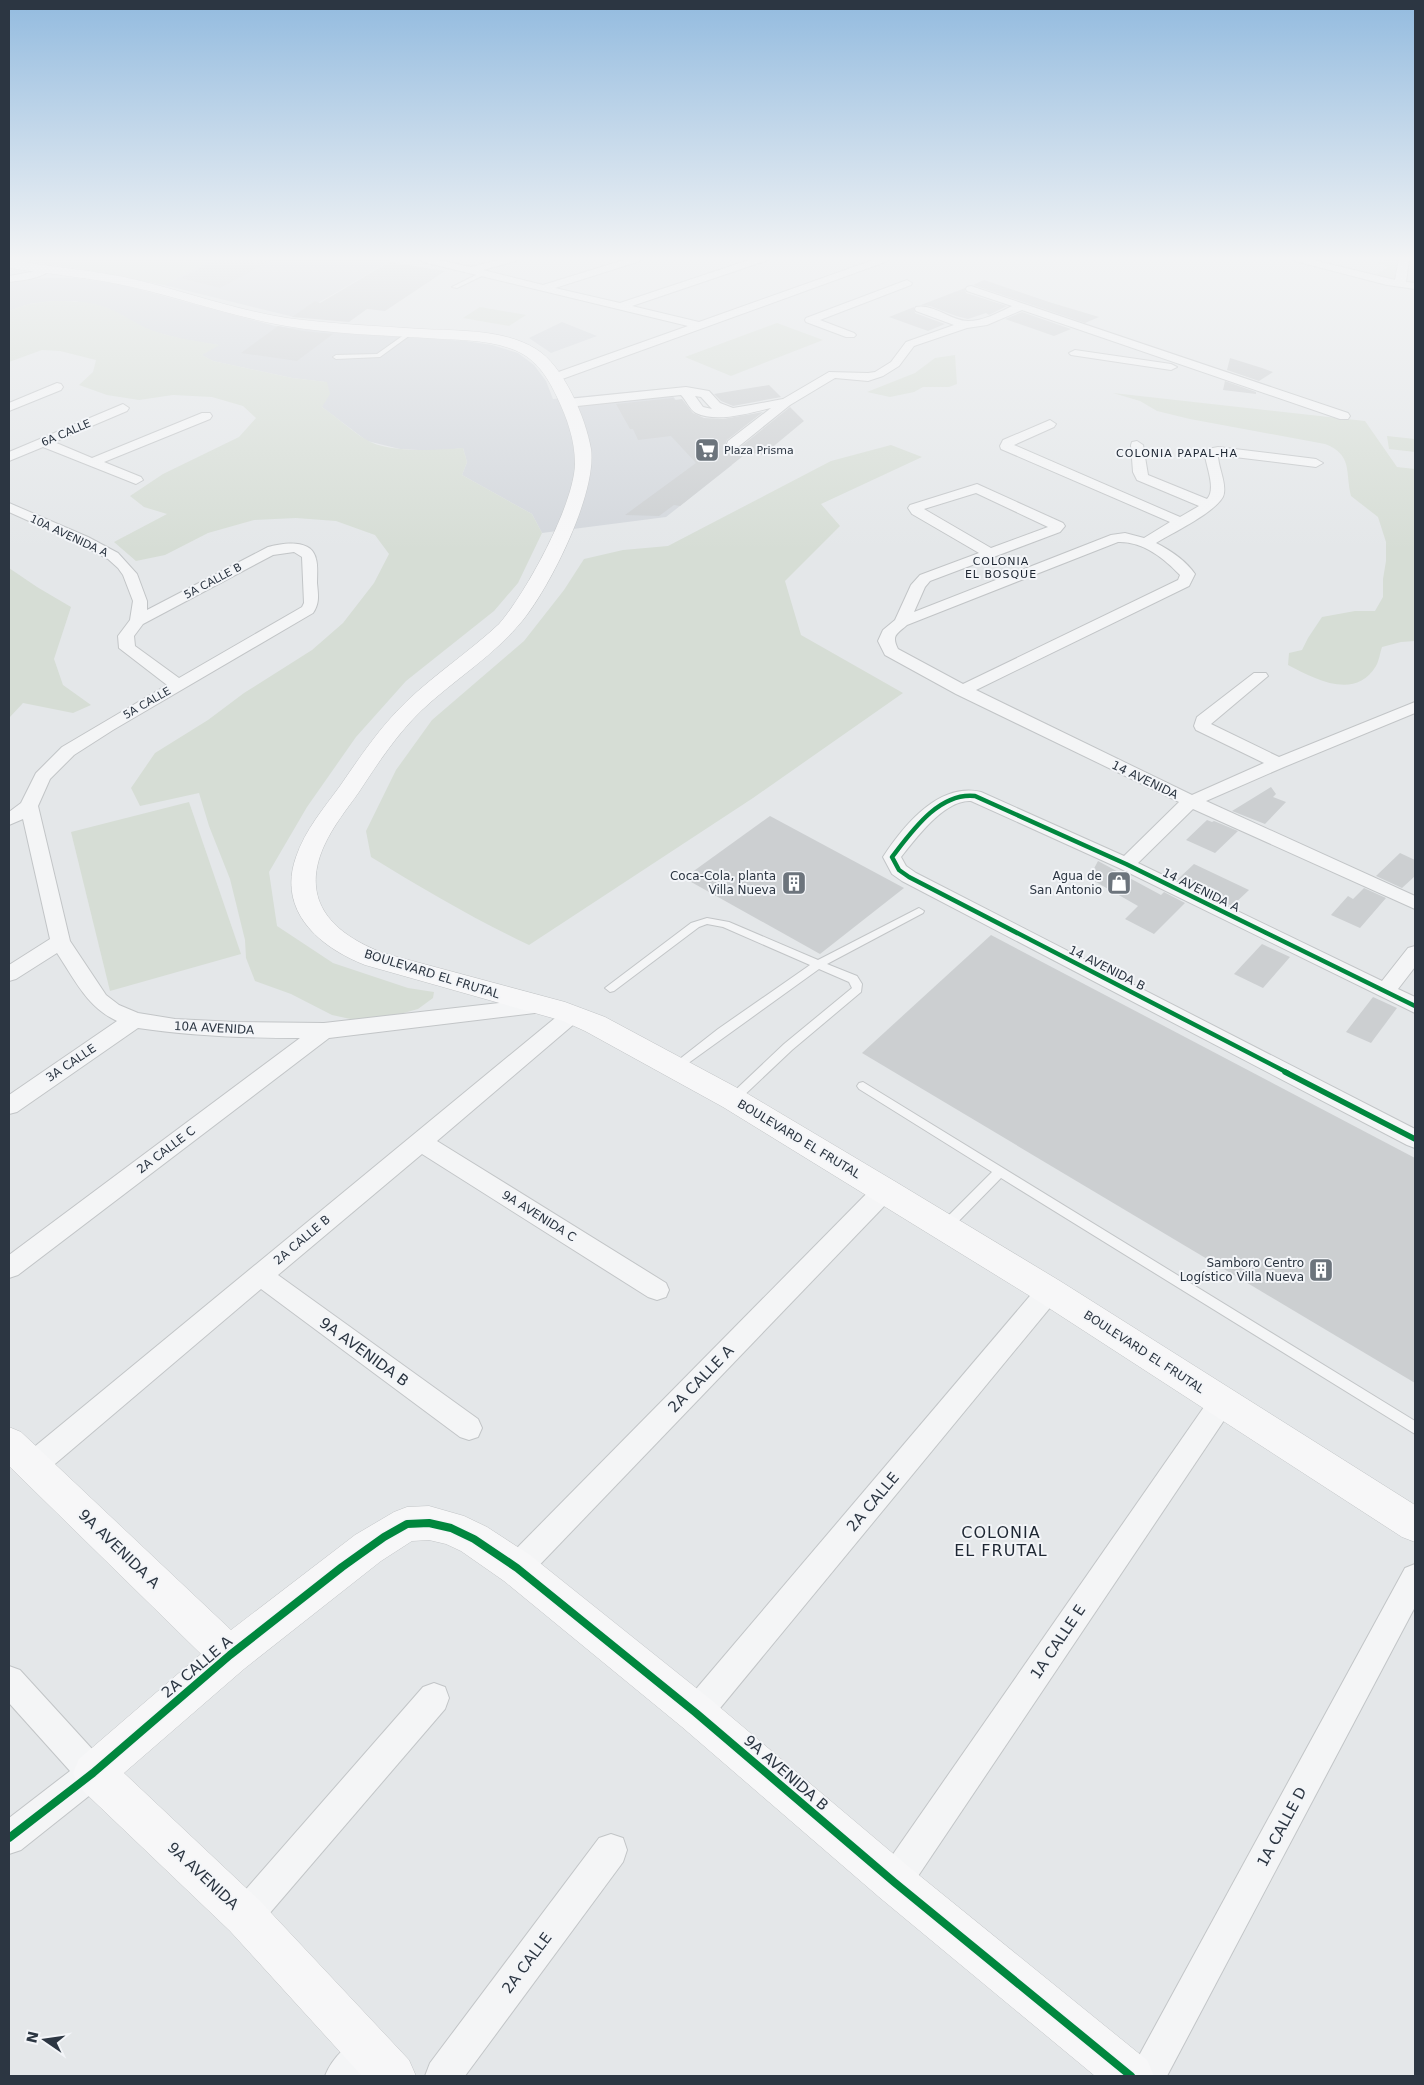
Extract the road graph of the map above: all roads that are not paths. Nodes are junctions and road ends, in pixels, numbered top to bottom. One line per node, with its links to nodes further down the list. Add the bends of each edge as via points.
1 (365, 356): 7 (lane)
2 (537, 356): 9 (main road, BOULEVARD EL FRUTAL)
3 (613, 356): 9 (street)
4 (900, 356): 12 (street, via 879,374 868,377 833,374)
5 (1097, 356): 8 (street)
6 (1170, 356): 8 (street)
7 (336, 357)
8 (1228, 376): 17 (street)
9 (554, 378): 11 (main road, BOULEVARD EL FRUTAL)
10 (57, 387): 13 (street)
11 (568, 402): 15 (street, via 683,391 699,410); 53 (main road, BOULEVARD EL FRUTAL, via 582,439 581,488 531,594 505,629 425,696 370,758 318,836 305,867 303,884 313,915 323,930 339,942 379,960)
12 (786, 402): 15 (street); 19 (street)
13 (9, 406)
14 (123, 408): 20 (street, 6A CALLE)
15 (734, 411): 19 (street)
16 (206, 416): 24 (street)
17 (1344, 416)
18 (1050, 424): 29 (street, via 1006,446)
19 (754, 426): 21 (street)
20 (42, 442): 23 (street, 6A CALLE); 24 (street)
21 (733, 444)
22 (1137, 445): 27 (street, via 1142,477)
23 (9, 457)
24 (91, 463): 26 (street)
25 (1316, 463): 27 (street, via 1213,452 1218,497)
26 (136, 480)
27 (1210, 505): 29 (street)
28 (9, 507): 33 (street, 10A AVENIDA A, via 113,556 130,574 140,600)
29 (1181, 522): 30 (street)
30 (1146, 544): 34 (street, via 1125,536 1116,538); 37 (street, via 1181,567 1188,574 1184,582)
31 (291, 548): 33 (street, 5A CALLE B, via 268,552); 36 (street, 5A CALLE, via 305,552 309,557 311,603 308,610)
32 (989, 553): 32 (street, via 1055,530 1058,526 977,488 915,508); 34 (street, via 925,578 918,585)
33 (138, 621): 36 (street, 10A AVENIDA A, via 126,636 127,648)
34 (902, 622): 37 (street, 14 AVENIDA, via 888,633 886,641 891,652)
35 (1260, 676): 39 (street, via 1203,721 1202,726)
36 (178, 685): 42 (street, 5A CALLE, via 68,751 42,777)
37 (962, 691): 41 (street, 14 AVENIDA)
38 (1415, 707): 39 (street)
39 (1278, 763): 41 (street)
40 (975, 796): 44 (street, 14 AVENIDA A); 62 (street, 14 AVENIDA B, via 953,797 918,824 892,857 899,870)
41 (1190, 802): 44 (street); 45 (street, 14 AVENIDA)
42 (29, 806): 43 (street); 47 (street, 10A AVENIDA)
43 (9, 820)
44 (1126, 864): 52 (street, 14 AVENIDA A)
45 (1415, 903)
46 (919, 911): 49 (lane)
47 (60, 942): 50 (street); 56 (street, 10A AVENIDA, via 99,1000)
48 (1415, 953): 52 (street)
49 (818, 964): 51 (lane, via 725,924 707,921 695,925); 58 (lane); 60 (lane, via 853,979 858,984 857,989)
50 (9, 974)
51 (610, 988)
52 (1385, 991): 54 (street, 14 AVENIDA A)
53 (543, 1005): 55 (main road, BOULEVARD EL FRUTAL); 57 (street, 10A AVENIDA)
54 (1415, 1006)
55 (573, 1014): 58 (main road, BOULEVARD EL FRUTAL); 63 (street, 2A CALLE B)
56 (134, 1020): 57 (street, 10A AVENIDA, via 235,1030); 61 (street, 3A CALLE)
57 (324, 1032): 67 (street, 2A CALLE C)
58 (676, 1068): 60 (main road, BOULEVARD EL FRUTAL)
59 (863, 1086): 64 (lane)
60 (733, 1099): 65 (main road, BOULEVARD EL FRUTAL)
61 (9, 1106)
62 (1415, 1140)
63 (421, 1142): 68 (street, 2A CALLE B); 69 (street, 9A AVENIDA C)
64 (1000, 1171): 66 (lane); 73 (lane)
65 (885, 1190): 66 (main road, BOULEVARD EL FRUTAL); 77 (street, 2A CALLE A)
66 (945, 1228): 70 (main road, BOULEVARD EL FRUTAL)
67 (9, 1268)
68 (260, 1276): 72 (street, 9A AVENIDA B); 74 (street, 2A CALLE B)
69 (656, 1290)
70 (1049, 1291): 71 (main road, BOULEVARD EL FRUTAL); 82 (street, 2A CALLE)
71 (1222, 1402): 76 (main road, BOULEVARD EL FRUTAL); 86 (street, 1A CALLE E)
72 (469, 1428)
73 (1415, 1428)
74 (20, 1455): 79 (main road, 9A AVENIDA A)
75 (408, 1524): 77 (main road, 9A AVENIDA B, via 429,1523 451,1528 474,1539); 79 (main road, 2A CALLE A, via 355,1557)
76 (1415, 1525)
77 (517, 1568): 82 (main road, 9A AVENIDA B)
78 (1415, 1578): 91 (street, 1A CALLE D)
79 (230, 1655): 83 (main road, 2A CALLE A)
80 (9, 1680): 83 (street, 9A AVENIDA)
81 (434, 1698): 87 (street)
82 (696, 1713): 86 (main road, 9A AVENIDA B)
83 (93, 1773): 84 (street, 2A CALLE A); 87 (main road, 9A AVENIDA)
84 (9, 1838)
85 (611, 1850): 89 (street, 2A CALLE)
86 (894, 1882): 90 (main road, 9A AVENIDA B)
87 (245, 1916): 88 (main road, 9A AVENIDA)
88 (369, 2068)
89 (443, 2076)
90 (1131, 2076)
91 (1148, 2076)

